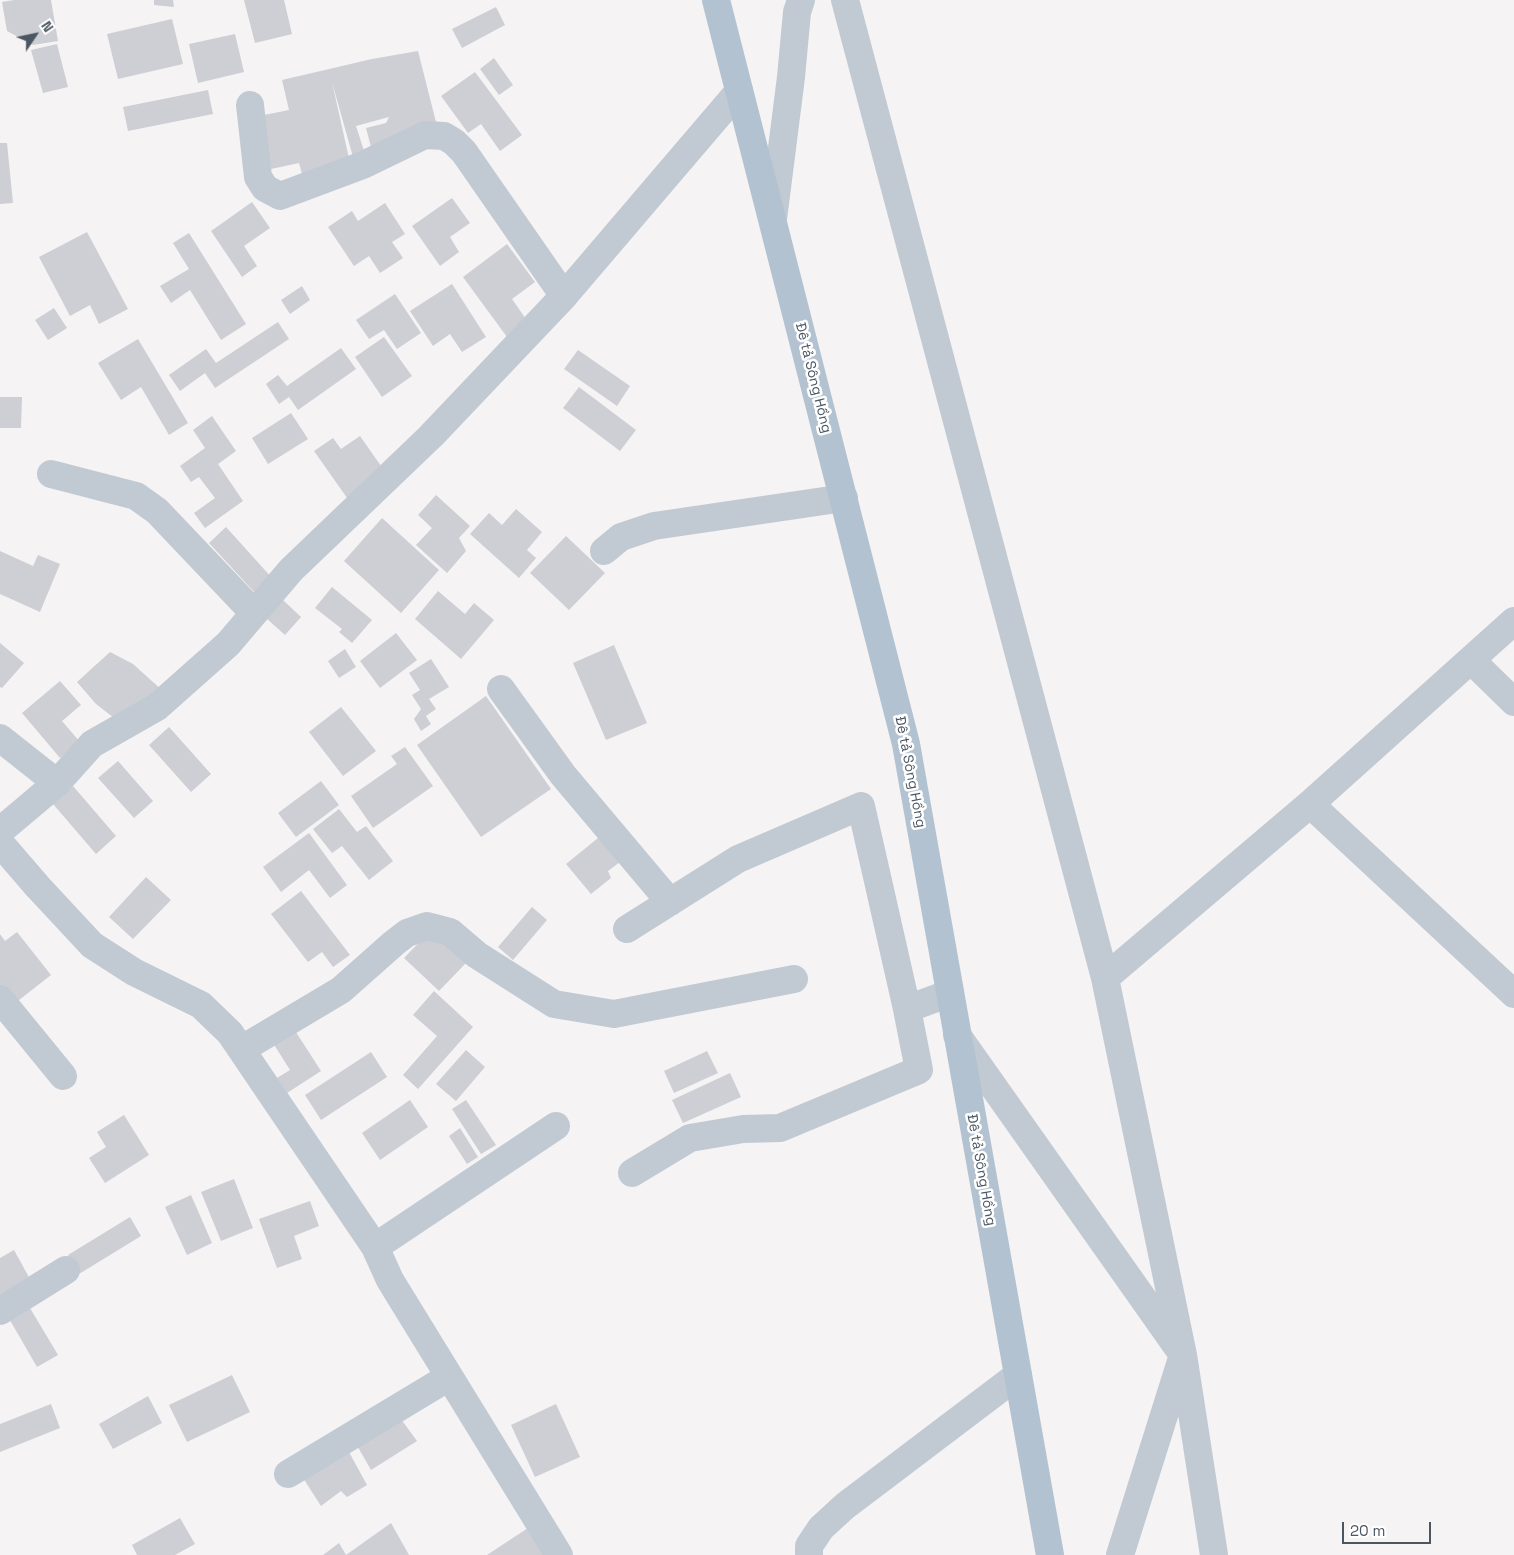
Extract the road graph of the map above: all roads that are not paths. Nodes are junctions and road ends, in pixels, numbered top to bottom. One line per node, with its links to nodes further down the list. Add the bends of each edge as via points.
1 (716, 0): 4 (main road, Đê tả Sông Hồng)
2 (801, 0): 6 (street)
3 (845, 0): 23 (street)
4 (739, 91): 6 (main road, Đê tả Sông Hồng); 7 (street)
5 (250, 105): 7 (street, via 258,177 265,188 280,196 363,165 425,135 444,136 454,142 487,183)
6 (773, 219): 9 (main road, Đê tả Sông Hồng)
7 (564, 296): 11 (street, via 431,436 291,570)
8 (51, 474): 11 (street, via 136,496 157,511)
9 (844, 498): 10 (street, via 654,526 621,537); 25 (main road, Đê tả Sông Hồng, via 906,744)
10 (604, 551)
11 (254, 613): 17 (street, via 228,644 157,707 92,744)
12 (1514, 621): 13 (street)
13 (1471, 660): 15 (street); 18 (street)
14 (500, 689): 21 (street, via 562,775)
15 (1514, 702)
16 (0, 738): 17 (street)
17 (56, 783): 19 (street)
18 (1310, 804): 23 (street); 26 (street)
19 (0, 831)
20 (0, 843): 30 (street, via 92,945 134,972 201,1005)
21 (670, 902): 22 (street); 28 (street, via 738,859 861,806)
22 (627, 929)
23 (1105, 978): 37 (street)
24 (794, 979): 30 (street, via 614,1014 554,1004 477,955 450,932 427,926 407,933 341,990)
25 (950, 993): 28 (street); 29 (main road, Đê tả Sông Hồng)
26 (1514, 994)
27 (0, 999): 31 (street)
28 (907, 1009): 33 (street, via 919,1070 780,1128 743,1129 690,1138)
29 (957, 1035): 37 (street); 38 (main road, Đê tả Sông Hồng)
30 (242, 1049): 34 (street)
31 (63, 1076)
32 (556, 1126): 34 (street)
33 (632, 1173)
34 (375, 1247): 39 (street, via 390,1280)
35 (66, 1270): 36 (street)
36 (0, 1310)
37 (1183, 1355): 44 (street); 45 (street)
38 (1018, 1375): 42 (street, via 845,1506 821,1528 809,1546); 43 (main road, Đê tả Sông Hồng)
39 (449, 1377): 40 (street); 41 (street)
40 (288, 1474)
41 (559, 1555)
42 (810, 1555)
43 (1050, 1555)
44 (1120, 1555)
45 (1214, 1555)

